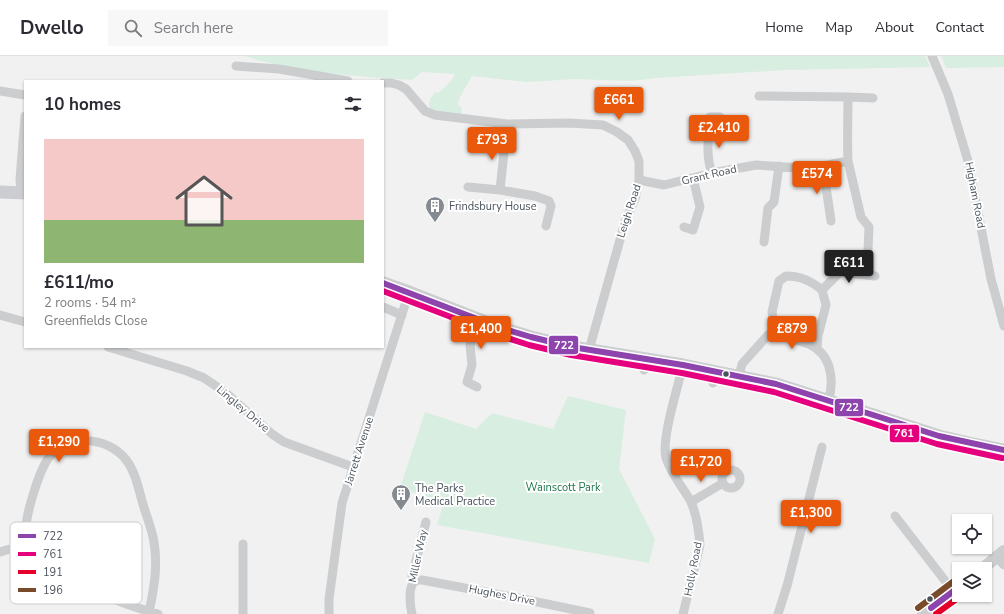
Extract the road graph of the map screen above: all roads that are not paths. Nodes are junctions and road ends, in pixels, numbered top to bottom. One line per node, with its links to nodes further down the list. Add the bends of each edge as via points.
1 (932, 56): 39 (street, Higham Road, via 950,99 968,161 991,279)
2 (236, 66): 3 (street, via 279,69)
3 (342, 80)
4 (384, 82): 11 (street, Leigh Road, via 406,89 425,111 435,115)
5 (0, 91): 6 (street)
6 (24, 95)
7 (758, 96): 8 (street)
8 (848, 97): 9 (street); 13 (street)
9 (873, 98)
10 (720, 117): 16 (street, via 706,116 708,160)
11 (507, 124): 18 (street, Leigh Road, via 603,125 628,140 639,161); 20 (street)
12 (24, 129): 22 (street, via 20,179)
13 (848, 161): 15 (street, Grant Road); 27 (street, via 861,216 869,227)
14 (779, 166): 15 (street, Grant Road); 16 (street, Grant Road, via 756,164); 26 (street, via 774,202 768,208)
15 (822, 166): 23 (street)
16 (712, 173): 17 (street, Grant Road)
17 (693, 178): 18 (street, Grant Road, via 664,185); 25 (street, via 700,207 689,229)
18 (639, 180): 43 (street, Leigh Road)
19 (468, 187): 20 (street)
20 (500, 190): 24 (street, via 549,201 551,206)
21 (0, 192): 22 (main road)
22 (23, 192)
23 (831, 221)
24 (546, 226)
25 (691, 239)
26 (764, 242)
27 (868, 250)
28 (835, 255): 29 (street)
29 (840, 272): 30 (street); 32 (street)
30 (875, 276)
31 (384, 283): 33 (main road)
32 (822, 290): 40 (street, via 810,281 795,276 786,276 779,281 772,312); 42 (street, via 826,305)
33 (409, 292): 35 (street, Jarrett Avenue); 37 (main road)
34 (384, 307): 35 (street)
35 (402, 314): 52 (street, Jarrett Avenue)
36 (0, 315): 38 (street)
37 (478, 319): 43 (main road, via 531,337); 48 (street, via 470,342 472,365 467,382)
38 (24, 322)
39 (1004, 326)
40 (775, 334): 42 (street); 46 (street, via 768,335 742,364)
41 (111, 348): 52 (street, Lingley Drive, via 204,378 230,396 282,440)
42 (817, 348): 49 (street, via 823,353 832,383)
43 (589, 350): 44 (main road)
44 (682, 369): 45 (street, via 644,366); 46 (main road); 47 (street, via 714,378); 54 (street, Holly Road, via 666,432 665,456 671,472)
45 (644, 370)
46 (739, 376): 49 (main road, via 776,384)
47 (713, 383)
48 (477, 386)
49 (828, 401): 51 (main road, via 939,436)
50 (822, 447): 74 (street)
51 (1004, 450)
52 (354, 467): 71 (street, Jarrett Avenue, via 342,502)
53 (723, 483): 54 (street)
54 (691, 502): 73 (street, Holly Road, via 700,545)
55 (895, 516): 64 (street)
56 (27, 522): 68 (street, via 42,468 51,455 68,444 82,441 96,441 115,449 125,458 132,470 154,542)
57 (426, 522): 63 (street, Miller Way, via 412,576)
58 (243, 544): 70 (street)
59 (10, 549): 60 (street)
60 (0, 552)
61 (1002, 558): 62 (street)
62 (992, 564)
63 (414, 582): 69 (street, Hughes Drive, via 422,580); 72 (street, Miller Way, via 411,588)
64 (952, 584)
65 (952, 592): 75 (street)
66 (115, 604): 67 (street)
67 (127, 610): 68 (street)
68 (154, 613)
69 (590, 613)
70 (243, 614)
71 (329, 614)
72 (412, 614)
73 (683, 614)
74 (778, 614)
75 (923, 614)

